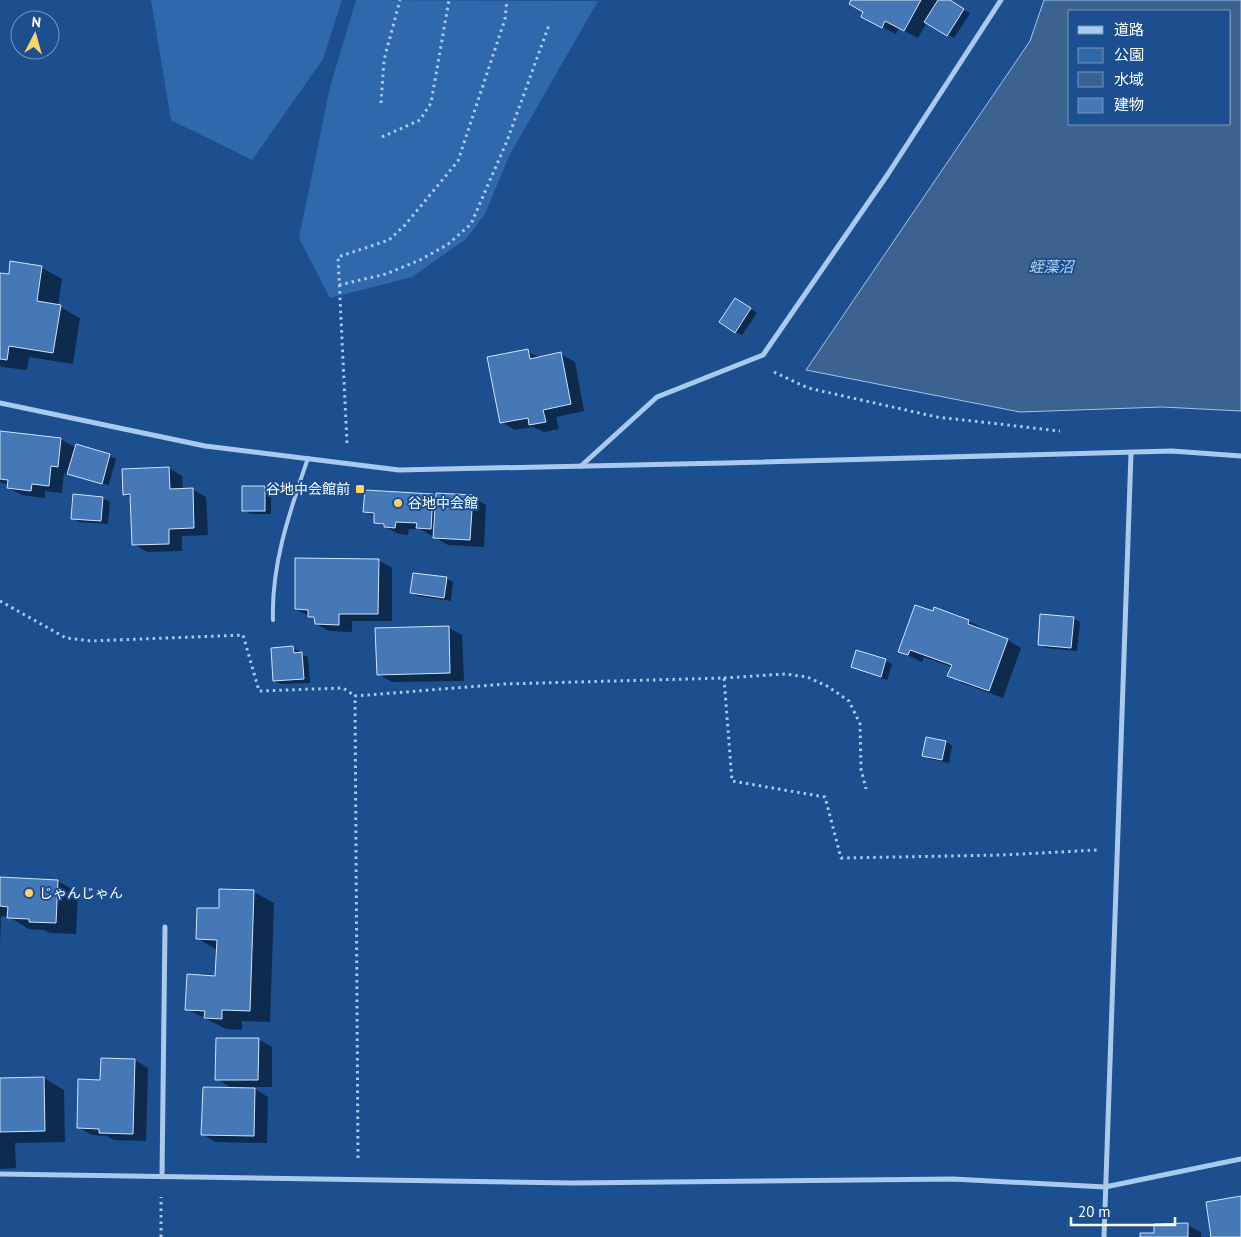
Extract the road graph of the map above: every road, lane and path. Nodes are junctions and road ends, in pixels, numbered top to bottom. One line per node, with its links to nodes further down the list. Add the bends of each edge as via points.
1 (400, 0): 6 (path, via 384,60)
2 (449, 0): 7 (path, via 431,103 420,120)
3 (507, 0): 8 (path, via 505,19 458,161 389,240 338,257)
4 (1001, 0): 9 (street, via 888,174 763,355)
5 (549, 25): 8 (path, via 507,141 471,224 447,245 420,260 386,274)
6 (381, 103)
7 (382, 137)
8 (339, 286): 15 (path)
9 (749, 360): 11 (path, via 808,388 937,417); 16 (street, via 657,397)
10 (0, 403): 14 (street, via 205,446)
11 (1066, 432)
12 (1131, 453): 13 (street, via 1172,451); 16 (street); 22 (street)
13 (1241, 456)
14 (308, 458): 15 (street); 18 (lane, via 278,557)
15 (348, 463): 16 (street, via 399,470)
16 (580, 466)
17 (0, 601): 20 (path, via 66,638 91,641 243,635 259,691 343,688)
18 (273, 620)
19 (724, 678): 20 (path, via 504,684); 21 (path, via 785,674 807,677 849,701 860,724 861,769); 22 (path, via 732,781 825,797 841,858 1003,856)
20 (355, 696): 27 (path)
21 (866, 789)
22 (1117, 848): 28 (street)
23 (165, 927): 26 (street)
24 (1241, 1159): 28 (street)
25 (0, 1174): 26 (street)
26 (162, 1177): 27 (street); 29 (path)
27 (358, 1180): 28 (street, via 572,1183 953,1180)
28 (1106, 1187): 30 (street)
29 (161, 1237)
30 (1104, 1237)

